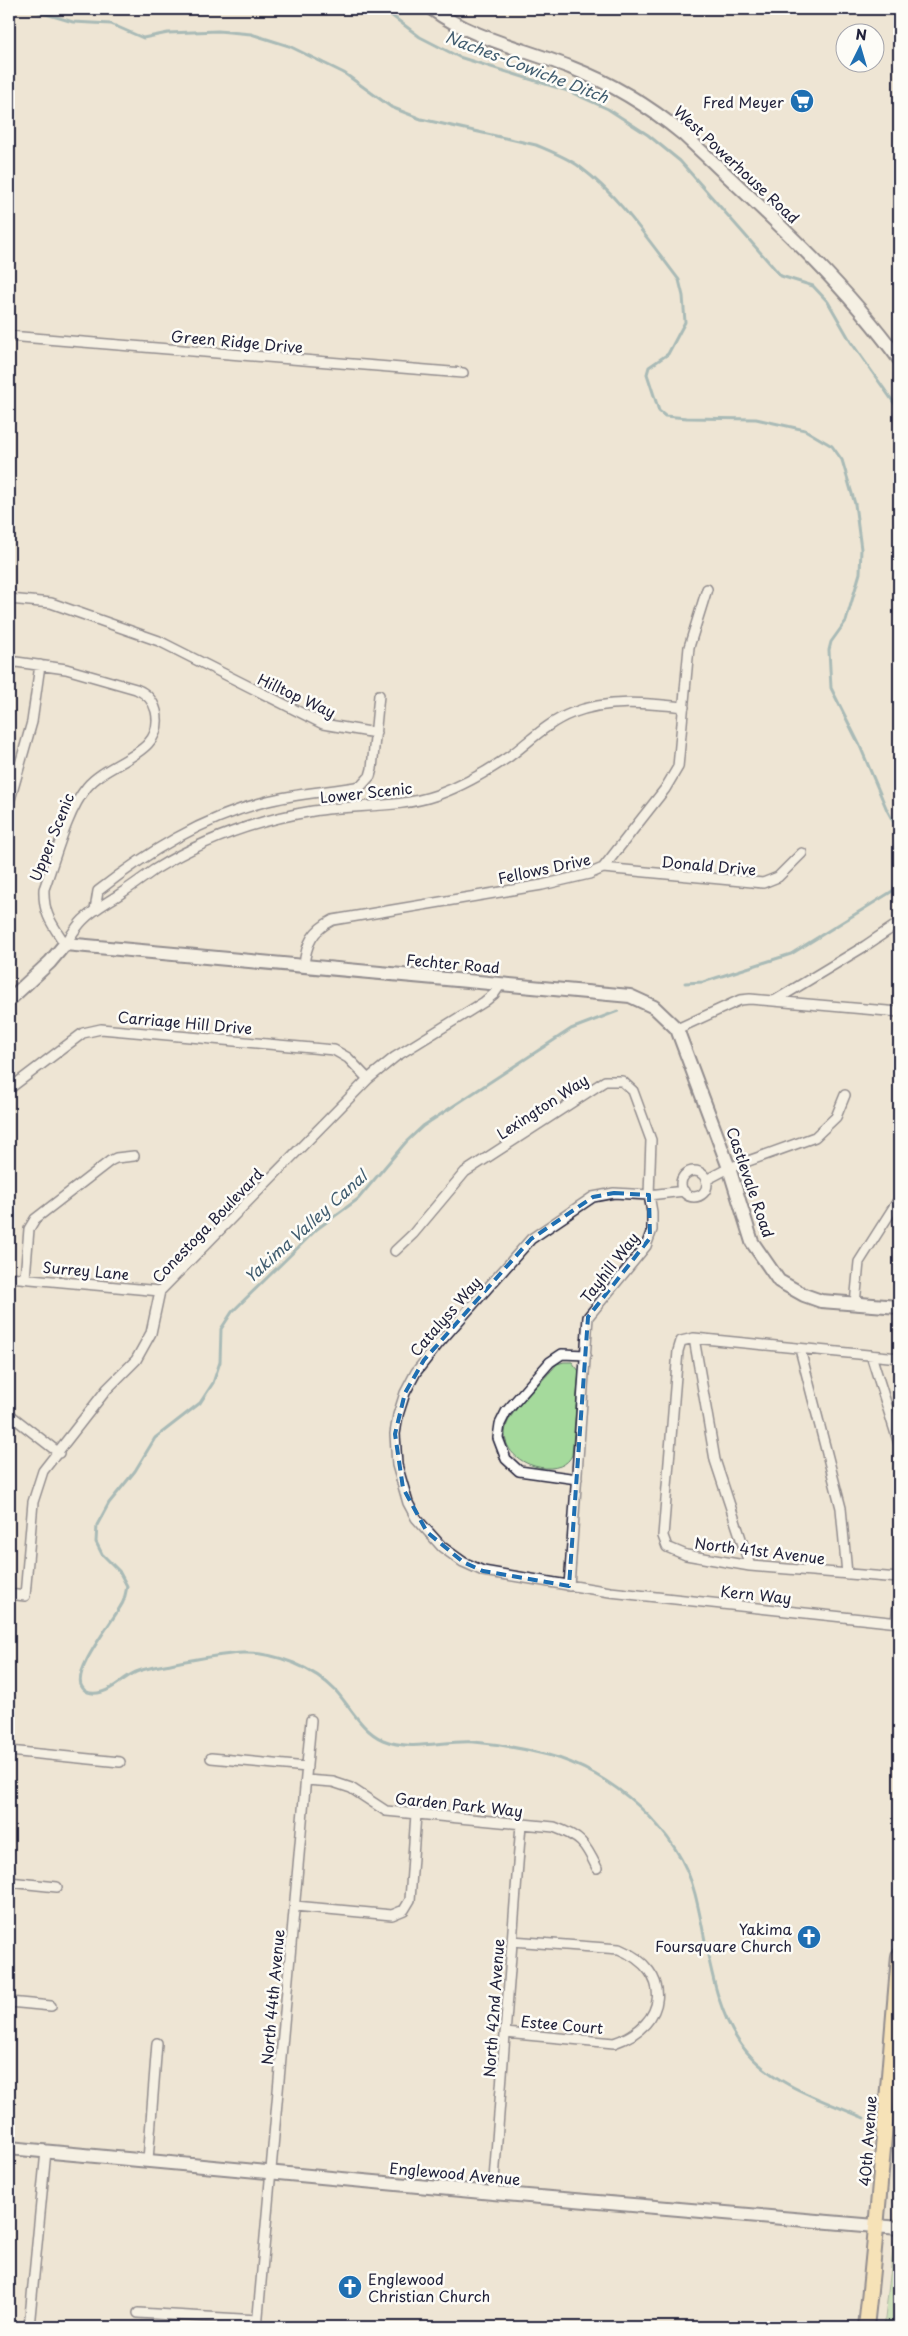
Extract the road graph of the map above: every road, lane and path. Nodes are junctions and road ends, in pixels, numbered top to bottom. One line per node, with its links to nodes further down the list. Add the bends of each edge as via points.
1 (432, 9): 3 (street, West Powerhouse Road, via 473,32 573,68 662,117 828,272)
2 (9, 336): 4 (street, Green Ridge Drive)
3 (899, 359)
4 (463, 373)
5 (706, 589): 10 (street, Fellows Drive, via 689,647)
6 (9, 599): 11 (street, Hilltop Way, via 50,603 159,641 323,724)
7 (9, 661): 8 (street)
8 (40, 665): 12 (street, via 32,722); 17 (street, Upper Scenic, via 66,669 144,692 153,704 157,719 149,744 103,771 75,804 44,889 43,903 47,916)
9 (379, 695): 11 (street)
10 (684, 707): 14 (street, Fellows Drive, via 678,767 673,779); 15 (street, Lower Scenic, via 640,702 594,706 571,713 542,730 510,756 458,786 413,802 313,811 240,829 155,869)
11 (376, 733): 15 (street, via 372,769 361,786 265,801 219,815 162,844 126,869 98,891)
12 (9, 803)
13 (802, 853): 14 (street, Donald Drive, via 778,877 764,883)
14 (603, 868): 18 (street, Fellows Drive, via 542,885 333,920 311,936)
15 (95, 910): 17 (street, Lower Scenic, via 82,920)
16 (899, 923): 21 (street)
17 (65, 944): 18 (street, Fechter Road); 20 (street)
18 (304, 966): 19 (street, Fechter Road)
19 (501, 984): 23 (street, Fechter Road, via 630,996 654,1007); 24 (street, Conestoga Boulevard, via 484,1002 395,1057)
20 (9, 1000)
21 (773, 1001): 22 (street); 23 (street, via 740,1000)
22 (899, 1012)
23 (677, 1029): 28 (street, Castlevale Road)
24 (368, 1079): 25 (street, Carriage Hill Drive, via 348,1058 334,1050 101,1029 83,1032); 36 (street, Conestoga Boulevard)
25 (9, 1090)
26 (846, 1095): 28 (street, Catalyss Way, via 836,1117 815,1137)
27 (134, 1156): 35 (street, via 110,1161 35,1219 29,1229)
28 (729, 1168): 29 (street, Catalyss Way); 37 (street, Castlevale Road, via 752,1242 779,1282 821,1301)
29 (706, 1180): 30 (street, Catalyss Way, via 702,1194 690,1196); 30 (street, via 697,1171 688,1172 682,1179)
30 (684, 1191): 31 (street, Catalyss Way)
31 (649, 1195): 33 (street, Lexington Way, via 652,1140 633,1091 622,1081 605,1081 465,1172); 42 (street, Tayhill Way, via 652,1212 650,1238 588,1317); 51 (street, Catalyss Way, via 614,1193 593,1197 531,1239 424,1360 405,1393 398,1415 395,1434 397,1465 408,1503 427,1532 442,1547 483,1572)
32 (899, 1199): 37 (street, via 859,1262)
33 (395, 1251)
34 (9, 1277): 35 (street, Surrey Lane)
35 (25, 1278): 36 (street, Surrey Lane)
36 (160, 1291): 46 (street, Conestoga Boulevard, via 151,1333 144,1348 126,1373 107,1389)
37 (855, 1304): 38 (street, Castlevale Road)
38 (899, 1307)
39 (694, 1338): 40 (street); 48 (street, via 715,1460); 48 (street, North 41st Avenue, via 681,1341 678,1351 663,1536 667,1547 686,1555)
40 (800, 1349): 41 (street); 49 (street, via 841,1508)
41 (871, 1355): 43 (street); 45 (street)
42 (586, 1356): 47 (street, Tayhill Way); 47 (street, via 562,1354 550,1362 506,1412 498,1438 506,1459 519,1471)
43 (899, 1358)
44 (9, 1414): 46 (street)
45 (899, 1444)
46 (59, 1452): 53 (street, Conestoga Boulevard, via 42,1471 35,1495 25,1596)
47 (576, 1479): 51 (street, Tayhill Way)
48 (750, 1566): 49 (street, North 41st Avenue)
49 (848, 1574): 50 (street, North 41st Avenue)
50 (899, 1578)
51 (569, 1586): 52 (street, Catalyss Way)
52 (610, 1592): 55 (street, Kern Way)
53 (9, 1594)
54 (899, 1596): 55 (street)
55 (898, 1623)
56 (311, 1720): 60 (street, North 44th Avenue)
57 (9, 1752): 59 (street)
58 (210, 1758): 60 (street)
59 (120, 1762)
60 (307, 1767): 61 (street, North 44th Avenue)
61 (306, 1780): 62 (street, Garden Park Way, via 333,1782 352,1788 386,1811); 67 (street, North 44th Avenue)
62 (416, 1814): 63 (street, Garden Park Way); 67 (street, via 410,1900 404,1910 392,1916)
63 (521, 1824): 64 (street, Garden Park Way, via 554,1827 574,1835 585,1844); 68 (street, North 42nd Avenue)
64 (597, 1868)
65 (9, 1882): 66 (street)
66 (57, 1887)
67 (294, 1906): 77 (street, North 44th Avenue)
68 (512, 1941): 72 (street, North 42nd Avenue); 72 (street, Estee Court, via 619,1950 643,1962 653,1974 658,1994 656,2011 640,2031 614,2043)
69 (899, 1956): 79 (main road, 40th Avenue)
70 (9, 2002): 71 (street)
71 (51, 2006)
72 (505, 2033): 78 (street, North 42nd Avenue)
73 (157, 2043): 76 (street)
74 (9, 2148): 75 (street, Englewood Avenue)
75 (46, 2151): 76 (street, Englewood Avenue); 83 (street)
76 (148, 2160): 77 (street, Englewood Avenue)
77 (270, 2172): 78 (street, Englewood Avenue); 82 (street, North 44th Avenue)
78 (493, 2193): 79 (street, Englewood Avenue)
79 (877, 2226): 80 (street, Englewood Avenue); 84 (main road, 40th Avenue)
80 (899, 2228)
81 (138, 2313): 82 (street)
82 (258, 2324)
83 (29, 2327)
84 (866, 2327)

